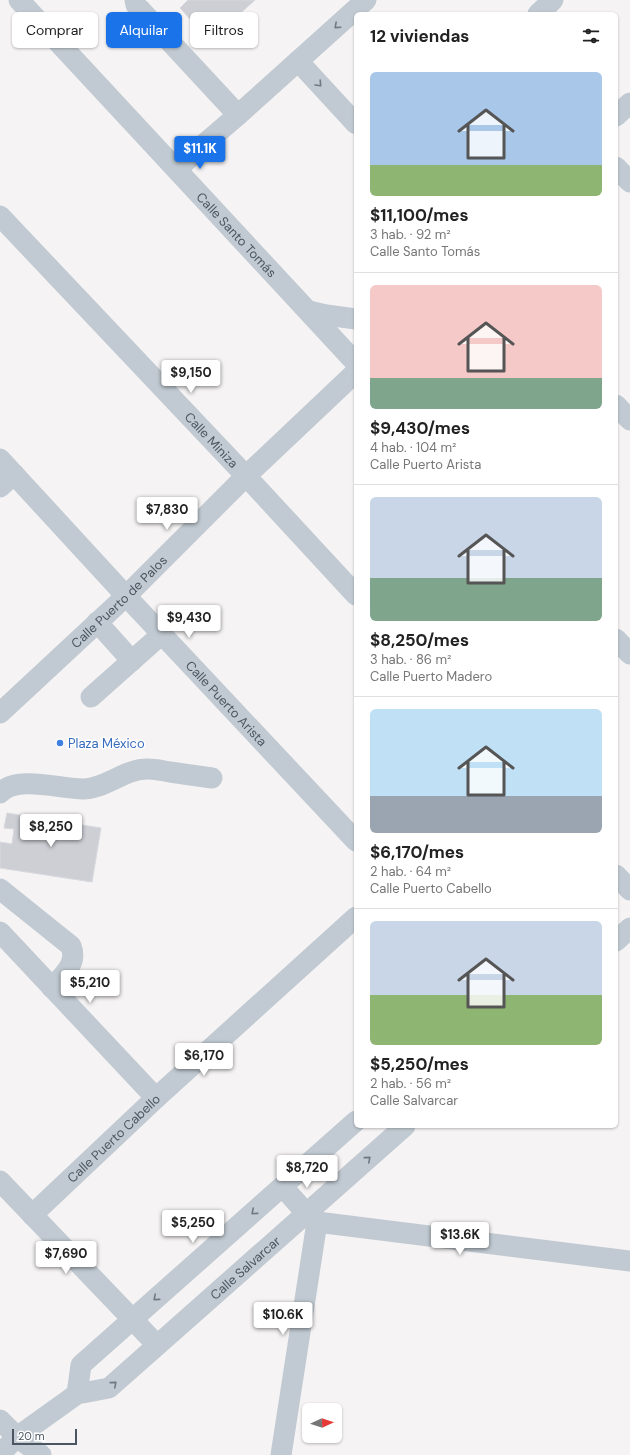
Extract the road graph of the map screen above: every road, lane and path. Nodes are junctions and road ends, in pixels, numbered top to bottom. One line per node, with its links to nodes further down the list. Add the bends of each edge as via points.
1 (19, 0): 11 (street, Calle Santo Tomás)
2 (135, 0): 9 (street, via 136,5)
3 (366, 0): 6 (street, one-way to 6)
4 (553, 0): 5 (street)
5 (540, 12)
6 (298, 61): 9 (street); 10 (street, one-way to 10)
7 (630, 103): 8 (street)
8 (618, 114)
9 (238, 115): 11 (street)
10 (354, 122)
11 (178, 169): 15 (street, Calle Santo Tomás)
12 (618, 170): 13 (street)
13 (630, 182)
14 (0, 216): 22 (street, Calle Miniza)
15 (309, 311): 16 (street); 17 (street, Calle Santo Tomás)
16 (354, 319)
17 (354, 361)
18 (354, 374): 22 (street, Calle Puerto de Palos)
19 (618, 407): 20 (street)
20 (630, 420)
21 (0, 459): 23 (street, Calle Puerto Arista)
22 (246, 476): 24 (street, Calle Miniza); 25 (street, Calle Puerto de Palos)
23 (7, 480): 25 (street, Calle Puerto Arista)
24 (354, 593)
25 (126, 596): 26 (street, Calle Puerto de Palos); 27 (street, Calle Puerto Arista)
26 (97, 622): 30 (street); 32 (street, Calle Puerto de Palos)
27 (162, 634): 30 (street); 35 (street, Calle Puerto Arista)
28 (618, 642): 29 (street)
29 (630, 654)
30 (132, 661): 31 (street)
31 (91, 697)
32 (0, 713)
33 (212, 778): 34 (street, via 149,769 138,770 93,789 25,784 12,785)
34 (0, 793)
35 (354, 839)
36 (0, 889): 41 (street, via 71,946 72,964)
37 (354, 918): 42 (street, Calle Puerto Cabello)
38 (630, 928): 40 (street)
39 (0, 932): 41 (street)
40 (618, 939)
41 (52, 988): 42 (street)
42 (156, 1098): 47 (street, Calle Puerto Cabello)
43 (354, 1123): 46 (street)
44 (403, 1128): 48 (street, Calle Salvarcar, one-way to 44)
45 (0, 1181): 47 (street)
46 (283, 1187): 48 (street); 50 (street, one-way to 50)
47 (32, 1215): 50 (street)
48 (312, 1217): 49 (street); 51 (street, Calle Salvarcar); 57 (street)
49 (630, 1261)
50 (132, 1319): 51 (street); 52 (street, via 81,1365)
51 (157, 1345): 52 (street, Calle Salvarcar, one-way to 51, via 109,1388)
52 (77, 1394): 54 (street, Calle Salvarcar)
53 (0, 1420): 54 (street)
54 (17, 1438): 55 (street, Calle Salvarcar); 56 (street)
55 (0, 1454)
56 (42, 1455)
57 (281, 1455)

